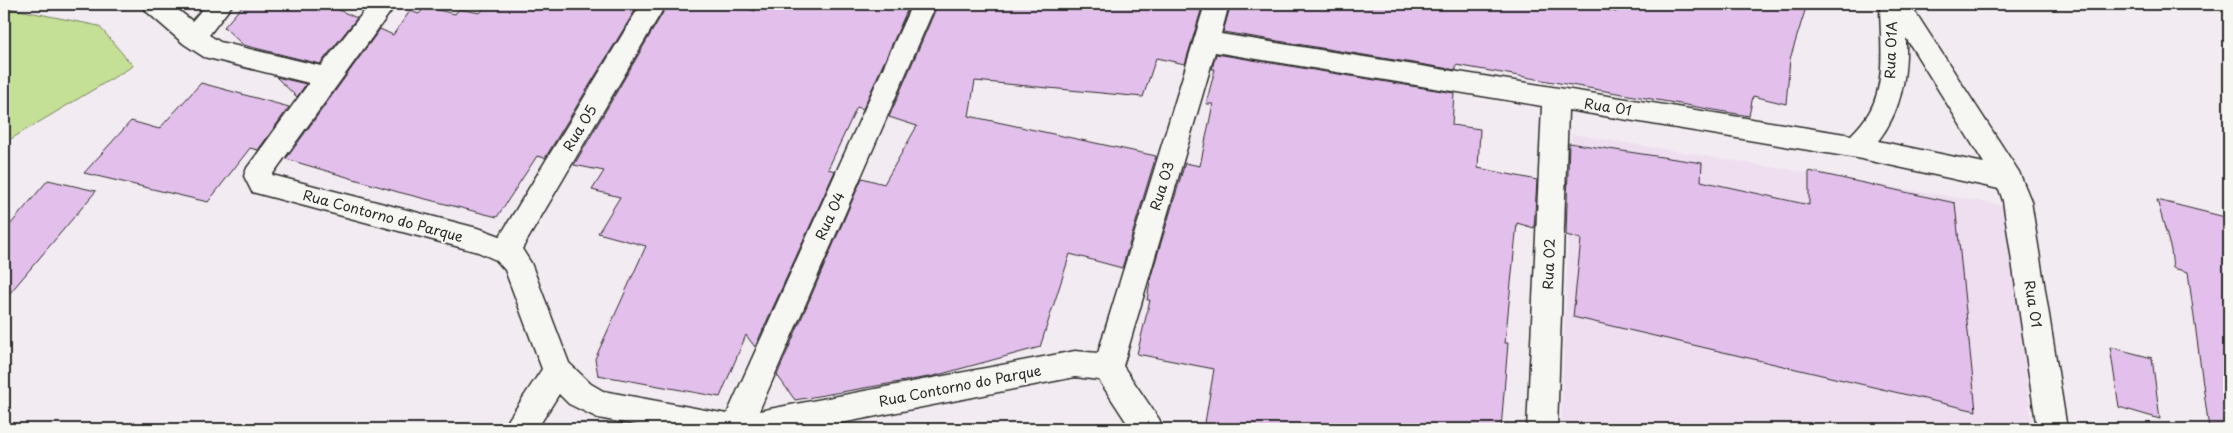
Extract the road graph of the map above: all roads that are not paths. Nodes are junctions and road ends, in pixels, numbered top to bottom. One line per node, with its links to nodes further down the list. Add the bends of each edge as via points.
1 (155, 4): 9 (street)
2 (221, 4): 9 (street)
3 (384, 4): 11 (street)
4 (654, 4): 15 (street, Rua 05)
5 (924, 4): 20 (street, Rua 04)
6 (1217, 4): 10 (street, Rua 03)
7 (1892, 4): 13 (street, Rua 01A, via 1892,73 1886,105 1876,124)
8 (1898, 4): 14 (street, Rua 01)
9 (193, 37): 11 (street, via 213,50)
10 (1205, 42): 12 (street, Rua 01); 16 (street, Rua 03)
11 (327, 77): 15 (street, Rua Contorno do Parque, via 263,166 257,176 262,184 482,241)
12 (1555, 98): 13 (street, Rua 01); 23 (street, Rua 02)
13 (1857, 147): 14 (street, Rua 01)
14 (2009, 180): 24 (street, Rua 01, via 2017,201)
15 (506, 251): 17 (street, via 517,263)
16 (1108, 368): 21 (street, Rua Contorno do Parque, via 1075,364); 22 (street)
17 (557, 372): 18 (street); 19 (street, via 580,394 598,404)
18 (520, 429)
19 (730, 429)
20 (736, 429)
21 (740, 429)
22 (1148, 429)
23 (1542, 429)
24 (2052, 429)

